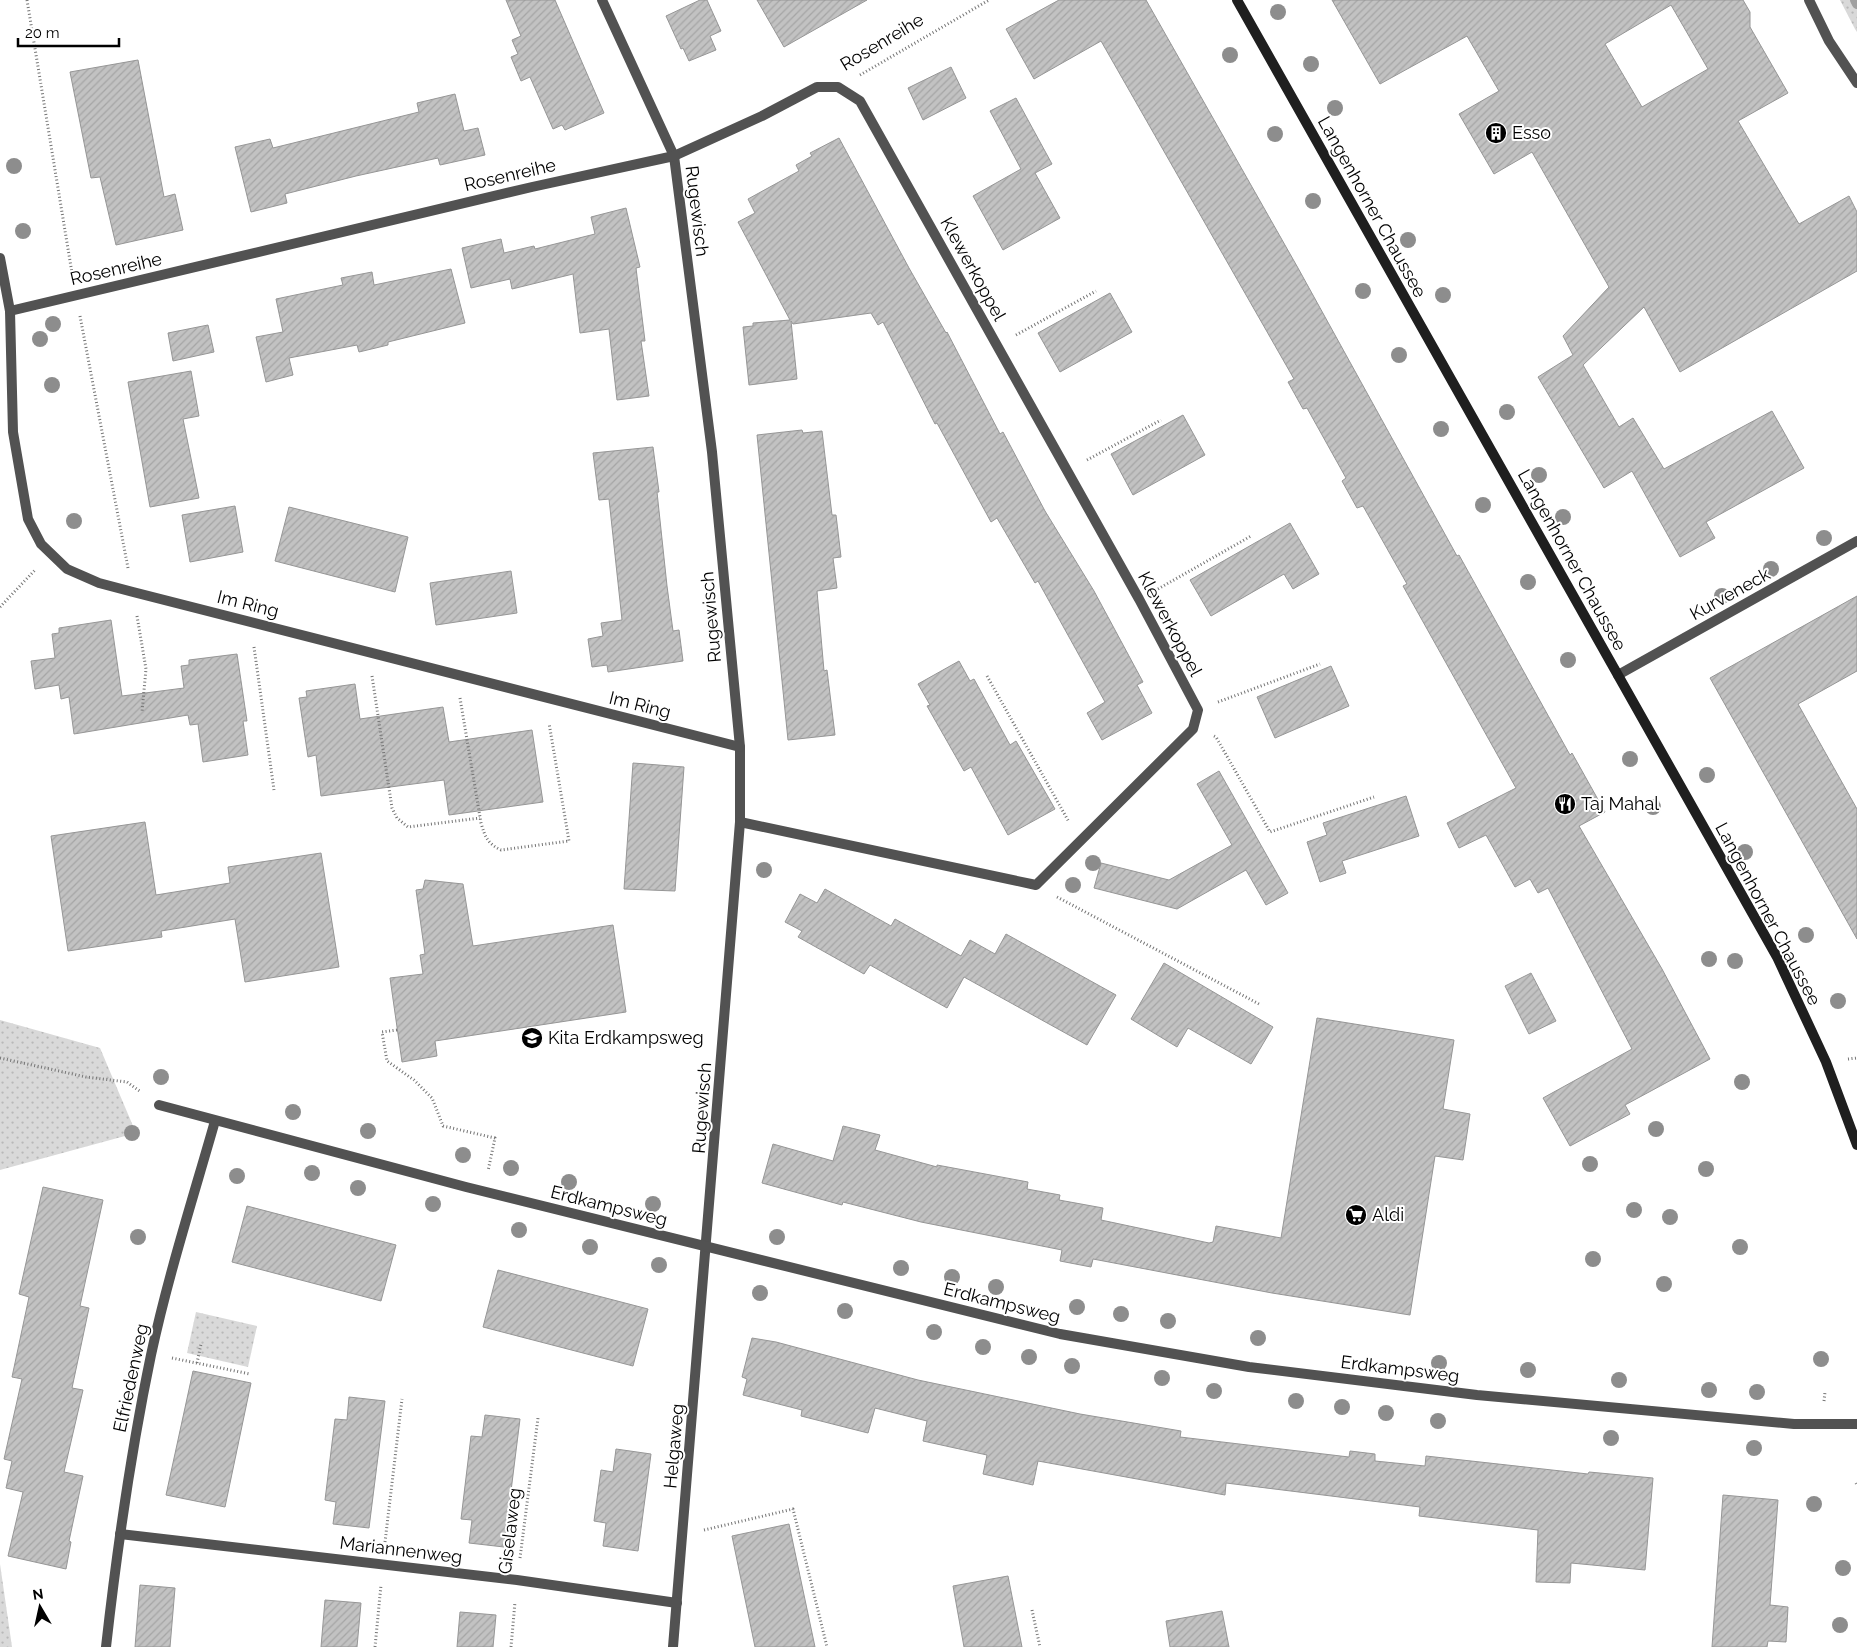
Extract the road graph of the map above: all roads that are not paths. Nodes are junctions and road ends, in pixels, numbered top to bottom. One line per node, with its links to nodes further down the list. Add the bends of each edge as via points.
1 (602, 0): 6 (street, Rugewisch)
2 (1237, 0): 10 (main road, Langenhorner Chaussee)
3 (1809, 0): 4 (street, via 1828,41)
4 (1857, 83)
5 (838, 87): 6 (street, Rosenreihe, via 817,87 804,92 762,116); 12 (street, Klewerkoppel, via 860,101 1198,710 1193,729 1036,885)
6 (674, 156): 8 (street, Rosenreihe, via 495,195); 11 (street, Rugewisch, via 712,452)
7 (0, 258): 8 (street, Im Ring)
8 (10, 311): 11 (street, Im Ring, via 13,432 28,519 41,544 67,569 100,584)
9 (1857, 541): 10 (street, Kurveneck)
10 (1618, 675): 15 (main road, Langenhorner Chaussee, via 1777,956 1826,1062)
11 (740, 747): 12 (street, Rugewisch)
12 (740, 822): 16 (street, Rugewisch)
13 (159, 1106): 14 (street, Erdkampsweg)
14 (215, 1121): 16 (street, Erdkampsweg); 18 (street, Elfriedenweg, via 152,1353)
15 (1857, 1145)
16 (707, 1248): 17 (street, Erdkampsweg, via 1060,1334 1249,1367 1694,1416 1794,1424); 19 (street, Helgaweg)
17 (1857, 1424)
18 (120, 1534): 19 (street, Mariannenweg, via 517,1580); 20 (street, Elfriedenweg)
19 (678, 1603): 21 (street, Helgaweg)
20 (106, 1647)
21 (673, 1647)

